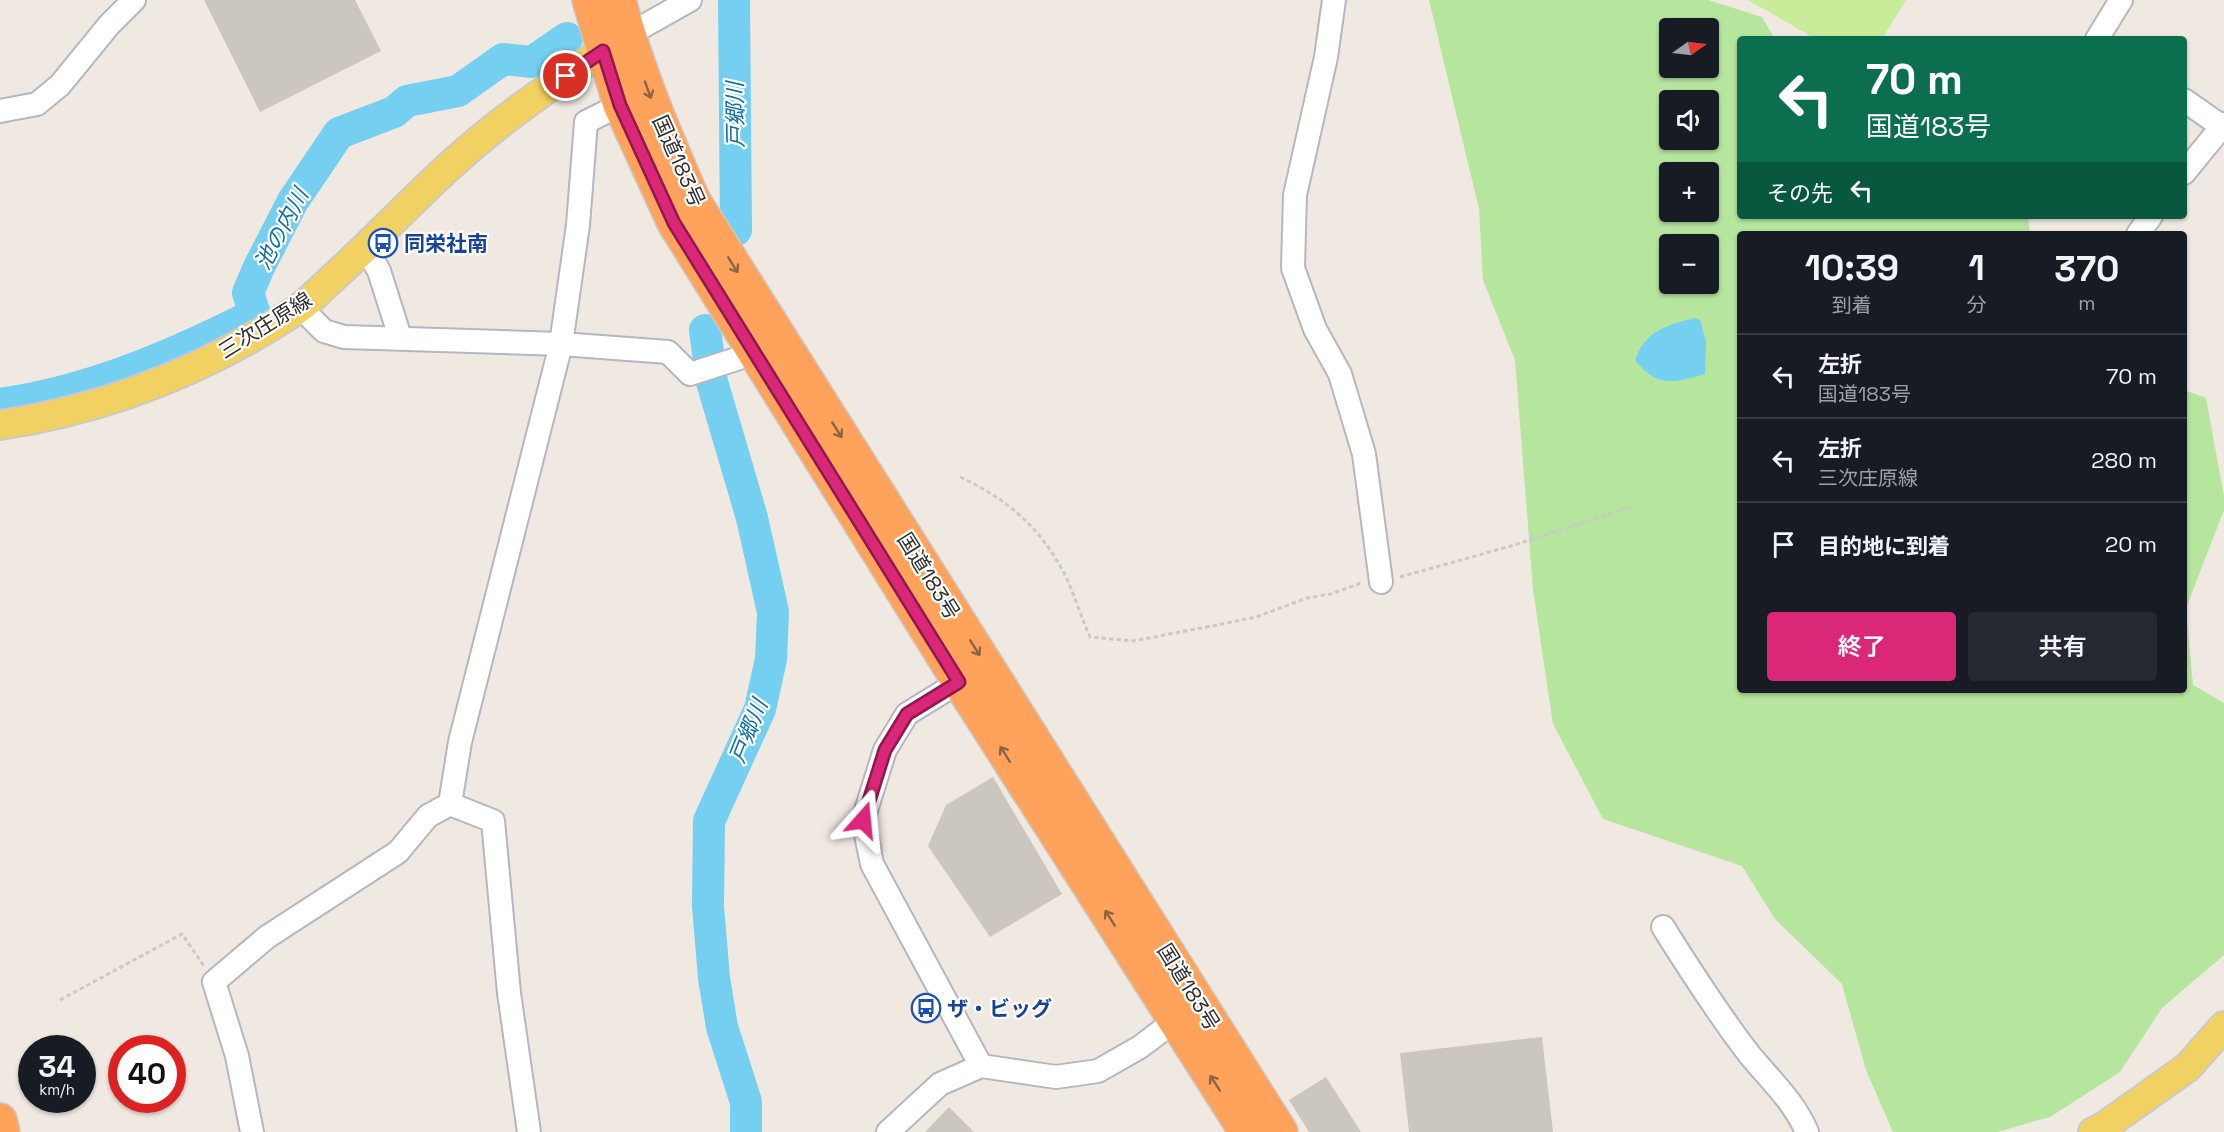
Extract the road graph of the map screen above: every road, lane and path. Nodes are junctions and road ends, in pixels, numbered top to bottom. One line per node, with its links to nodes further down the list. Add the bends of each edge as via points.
1 (134, 0): 11 (street, via 60,85 38,104)
2 (589, 0): 8 (highway, 国道183号)
3 (620, 0): 8 (highway, 国道183号)
4 (690, 0): 8 (street)
5 (1334, 0): 22 (street, via 1326,57 1295,195 1293,268 1315,329 1340,374 1364,454)
6 (2121, 0): 7 (street)
7 (2099, 36)
8 (616, 43): 10 (highway, 国道183号); 14 (main road, 三次庄原線, via 528,100 453,163); 28 (highway, 国道183号, one-way to 28, via 663,131 694,201)
9 (2187, 102): 12 (street)
10 (620, 105): 17 (street, via 586,122 578,225); 18 (highway, 国道183号, via 674,223)
11 (0, 111)
12 (2223, 126): 13 (street)
13 (2187, 169)
14 (366, 248): 15 (main road, 三次庄原線); 16 (street, via 379,271)
15 (300, 308): 16 (street, via 324,331 344,337); 19 (main road, 三次庄原線, via 184,373 108,400 40,419)
16 (400, 337): 17 (street)
17 (561, 344): 18 (street, via 668,352 690,374); 24 (street, via 460,742)
18 (755, 353): 23 (highway, 国道183号)
19 (0, 425)
20 (960, 477): 22 (path, via 1016,509 1047,546 1066,578 1090,637 1134,641 1156,637 1256,617 1367,581)
21 (1631, 507): 22 (path)
22 (1381, 582)
23 (959, 682): 28 (highway, 国道183号, one-way to 23); 30 (street, via 907,714 885,750 863,820 872,864)
24 (450, 804): 26 (street, via 428,816 398,852 267,937); 34 (street, via 493,820 509,993)
25 (1663, 927): 38 (street, via 1750,1054 1791,1101)
26 (214, 982): 27 (path, via 182,934); 33 (street, via 237,1056)
27 (60, 1000)
28 (1187, 1012): 30 (street, via 1140,1047 1098,1071 1056,1077); 36 (highway, 国道183号, one-way to 28); 37 (highway, 国道183号)
29 (2224, 1026): 39 (main road, via 2188,1067)
30 (981, 1066): 35 (street, via 940,1084)
31 (0, 1120): 32 (highway)
32 (3, 1132)
33 (252, 1132)
34 (530, 1132)
35 (888, 1132)
36 (1246, 1132)
37 (1281, 1132)
38 (1807, 1132)
39 (2093, 1132)

